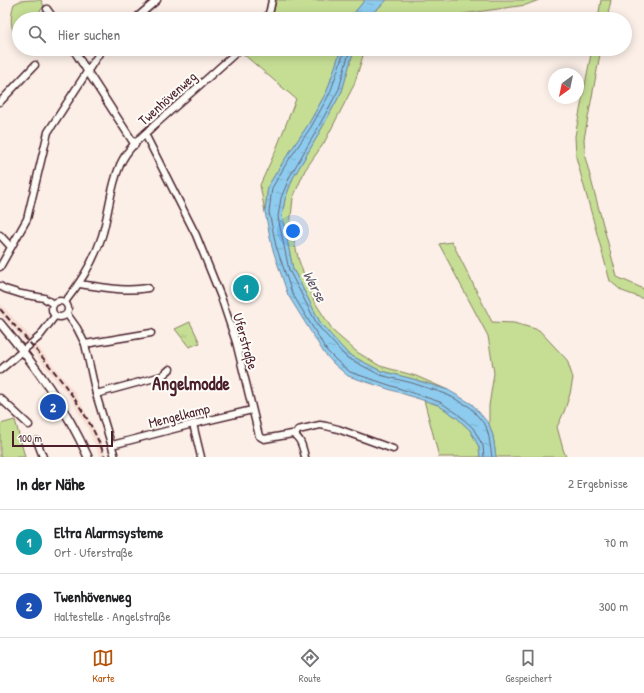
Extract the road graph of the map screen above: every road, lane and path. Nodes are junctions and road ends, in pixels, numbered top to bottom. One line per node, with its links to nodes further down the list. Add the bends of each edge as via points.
1 (157, 0): 5 (street)
2 (272, 0): 6 (street)
3 (47, 8): 4 (street)
4 (50, 12)
5 (143, 12)
6 (269, 12)
7 (78, 56): 11 (street)
8 (98, 56): 11 (street)
9 (232, 56): 13 (street, Twenhövenweg)
10 (35, 65): 12 (street)
11 (88, 72): 14 (street); 16 (street, via 48,132 27,219)
12 (0, 102)
13 (145, 134): 14 (street, Twenhövenweg); 33 (street, Uferstraße, via 196,235 221,297 236,342)
14 (134, 145): 18 (street, Twenhövenweg, via 120,164 102,236)
15 (0, 235): 16 (street)
16 (11, 247): 17 (street)
17 (0, 267)
18 (79, 284): 20 (street, via 139,290); 21 (street, Twenhövenweg)
19 (0, 286): 22 (street, via 20,294 44,298)
20 (148, 288)
21 (65, 302): 22 (street); 23 (street, via 68,306)
22 (53, 304): 24 (street, via 51,308)
23 (67, 314): 24 (street, via 61,318); 27 (street)
24 (55, 316): 28 (street)
25 (0, 323): 28 (street)
26 (151, 333): 27 (street)
27 (85, 344): 31 (street)
28 (23, 351): 30 (street); 41 (street, via 62,408)
29 (170, 369): 31 (street, via 162,376)
30 (0, 370)
31 (96, 394): 38 (street)
32 (0, 398): 35 (street)
33 (252, 410): 34 (street, Mengelkamp); 36 (street, Uferstraße, via 258,433 262,438)
34 (193, 424): 38 (street, Mengelkamp); 43 (street)
35 (29, 425)
36 (295, 435): 39 (street, Uferstraße, via 298,430 320,425); 44 (street, via 301,443)
37 (37, 441): 40 (street)
38 (112, 445): 42 (street)
39 (393, 449)
40 (43, 457)
41 (88, 457)
42 (115, 457)
43 (201, 457)
44 (305, 457)

